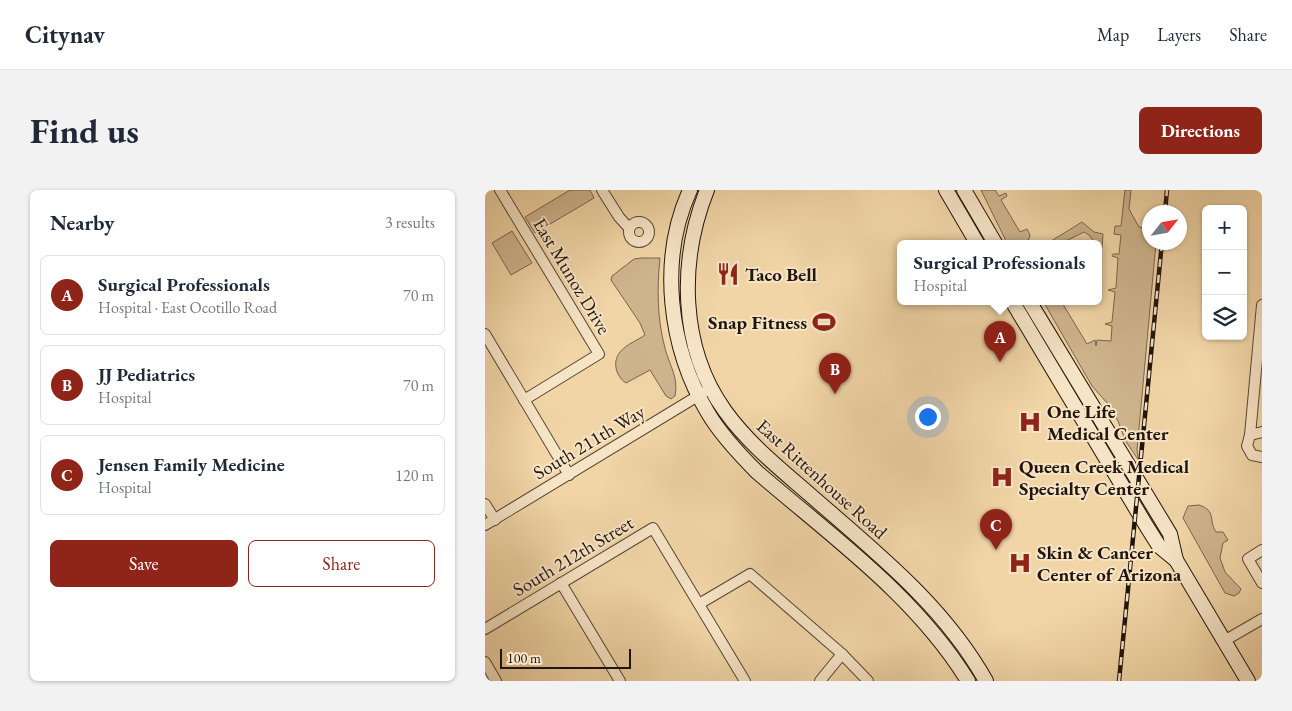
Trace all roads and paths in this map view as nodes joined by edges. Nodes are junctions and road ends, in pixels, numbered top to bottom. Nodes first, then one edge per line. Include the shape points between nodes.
1 (500, 190) edge
2 (602, 190) edge
3 (690, 190) edge
4 (707, 190) edge
5 (955, 191) edge
6 (629, 228) dead end
7 (976, 240) edge
8 (993, 240) edge
9 (1014, 305) edge
10 (1031, 305) edge
11 (1262, 305) edge
12 (485, 334) edge
13 (711, 388) junction
14 (699, 396) junction
15 (524, 400) junction
16 (1262, 432) edge
17 (1251, 435) junction
18 (1262, 457) edge
19 (569, 475) junction
20 (485, 504) edge
21 (495, 520) junction
22 (485, 525) edge
23 (1262, 550) edge
24 (1176, 560) junction
25 (561, 583) junction
26 (1262, 583) edge
27 (699, 604) junction
28 (1262, 619) edge
29 (485, 630) edge
30 (1225, 641) junction
31 (843, 654) junction
32 (485, 662) edge
33 (496, 681) edge
34 (620, 681) edge
35 (745, 681) edge
36 (820, 681) edge
37 (868, 681) edge
38 (968, 681) edge
39 (987, 681) edge
40 (1248, 681) edge

1 - 15 street, East Munoz Drive via 599,354
2 - 6 street
3 - 14 main road, East Rittenhouse Road via 679,225 671,286 676,330
4 - 13 main road, East Rittenhouse Road via 692,237 687,292 690,322
5 - 7 main road
5 - 8 main road
9 - 24 main road via 1155,540
10 - 24 main road via 1169,534
11 - 17 street
12 - 15 street
13 - 14 street, South 211th Way
13 - 39 main road, East Rittenhouse Road via 749,442 905,578 934,608 956,634
14 - 19 street, South 211th Way
14 - 38 main road, East Rittenhouse Road via 716,425 757,472 917,612
15 - 19 street
16 - 17 street
17 - 18 street via 1247,450
19 - 21 street, South 211th Way
20 - 21 street
21 - 22 street, South 211th Way
23 - 26 street via 1248,559
24 - 30 main road
25 - 27 street, South 212th Street via 653,528
25 - 29 street, South 212th Street
25 - 34 street
27 - 31 street via 750,574
27 - 35 street
28 - 30 street
30 - 40 main road
31 - 36 street
31 - 37 street
32 - 33 street

